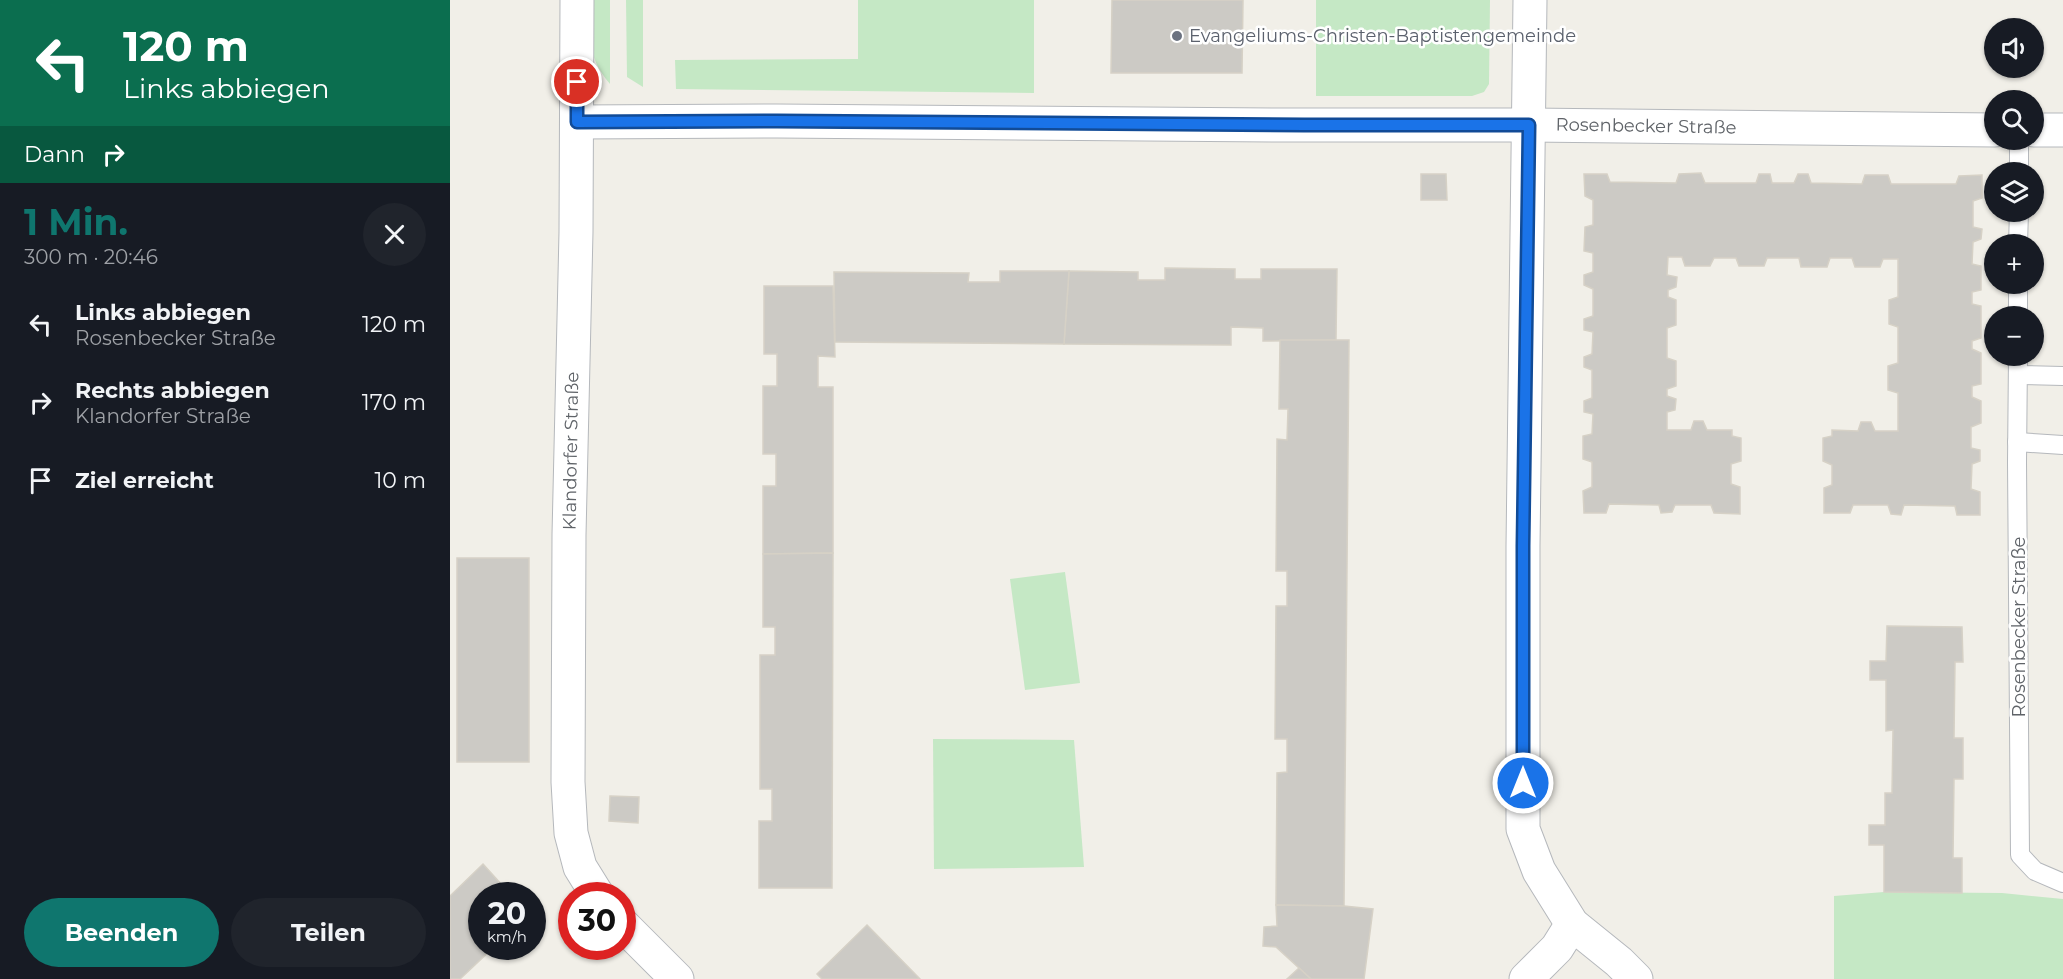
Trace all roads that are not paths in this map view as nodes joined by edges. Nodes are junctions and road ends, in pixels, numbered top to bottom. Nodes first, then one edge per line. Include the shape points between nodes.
1 (577, 0) edge
2 (1530, 0) edge
3 (577, 122) junction
4 (1529, 125) junction
5 (1984, 130) edge
6 (2044, 130) edge
7 (2063, 130) edge
8 (2018, 366) edge
9 (2018, 375) junction
10 (2063, 376) edge
11 (2018, 442) junction
12 (2063, 445) edge
13 (589, 882) edge
14 (2059, 882) edge
15 (1572, 924) junction
16 (636, 938) edge
17 (677, 979) edge
18 (1526, 979) edge
19 (1636, 979) edge

1 - 3 street, Klandorfer Straße
2 - 4 street
3 - 4 street, Rosenbecker Straße
3 - 13 street, Klandorfer Straße via 568,782 571,833 580,867
4 - 5 street, Rosenbecker Straße
4 - 15 street via 1523,829 1539,871
6 - 7 street
8 - 9 lane, Rosenbecker Straße
9 - 10 lane
9 - 11 lane, Rosenbecker Straße
11 - 12 lane
11 - 14 lane, Rosenbecker Straße via 2020,855 2035,871
15 - 18 street via 1557,948
15 - 19 street
16 - 17 street

